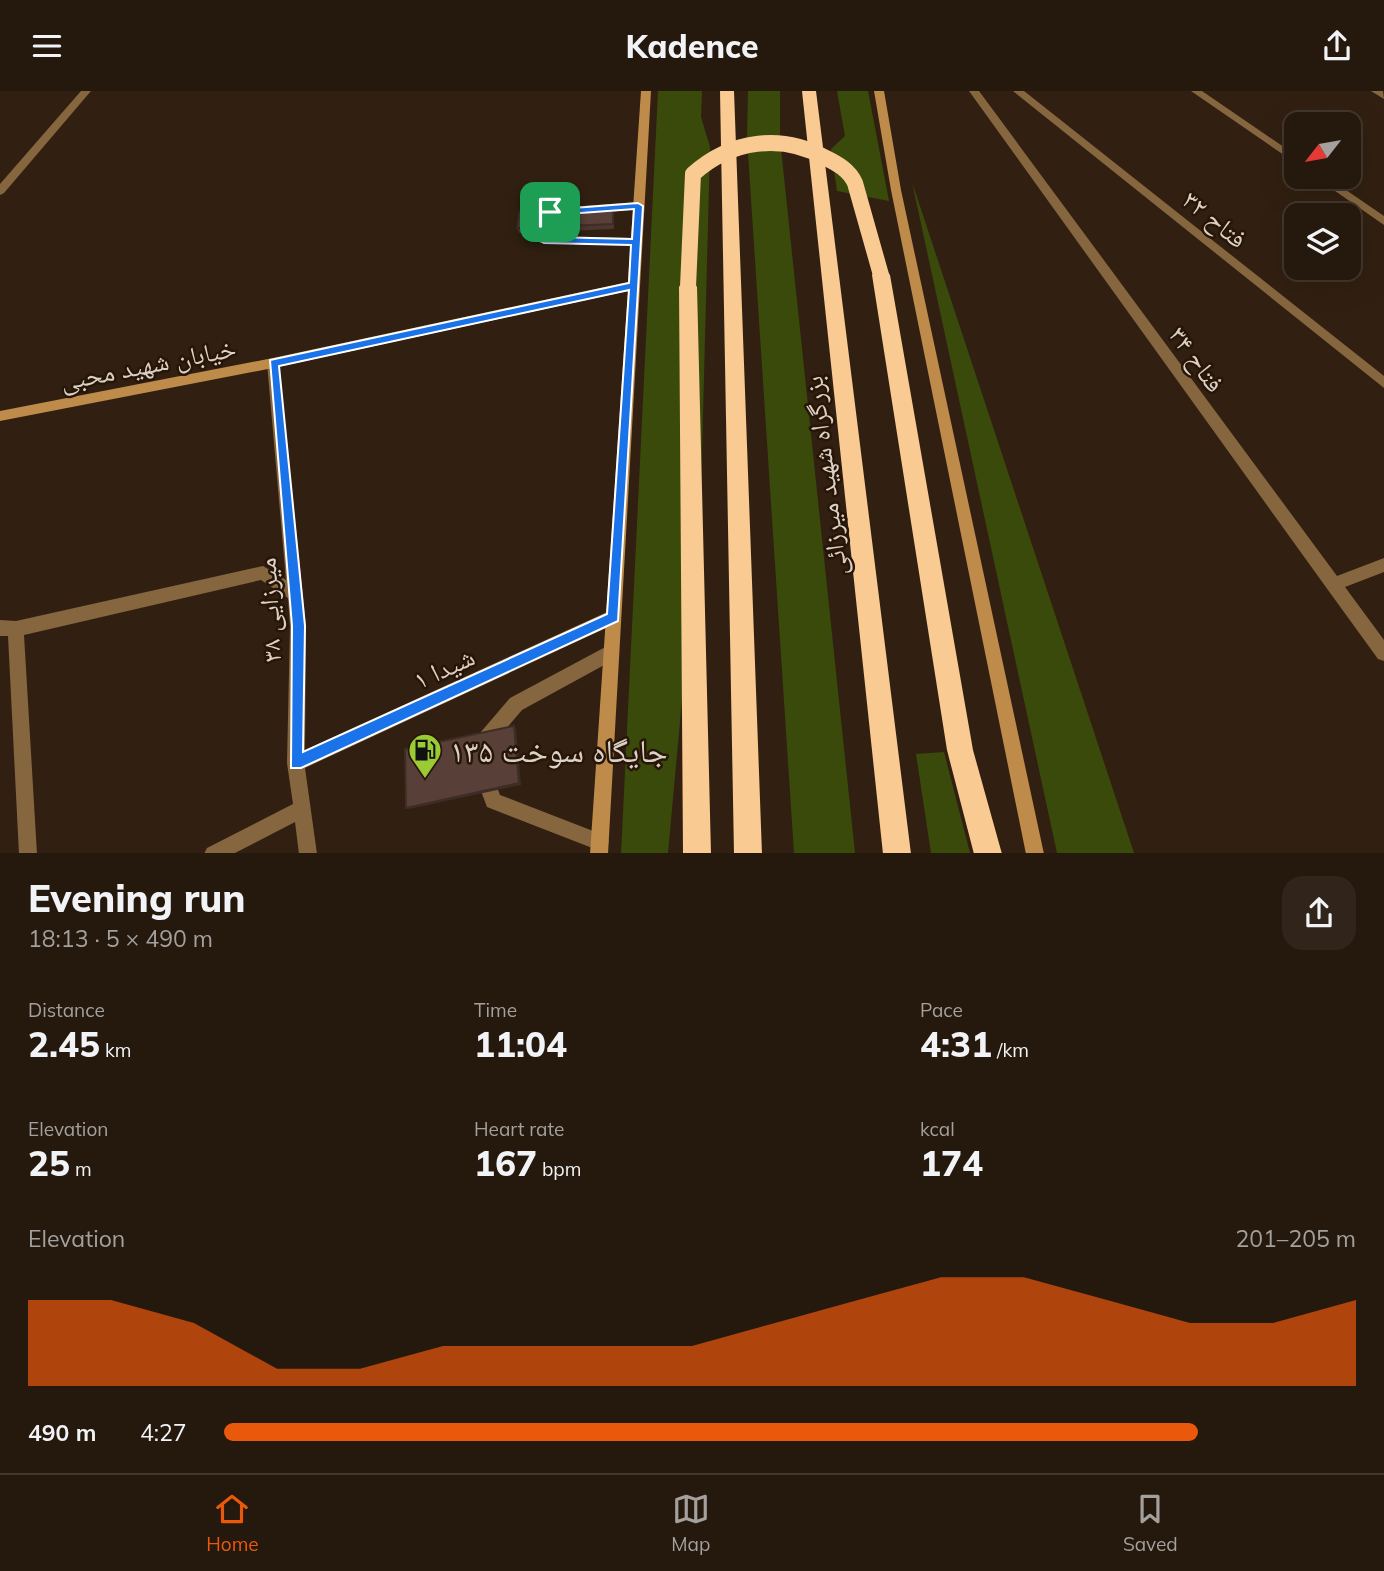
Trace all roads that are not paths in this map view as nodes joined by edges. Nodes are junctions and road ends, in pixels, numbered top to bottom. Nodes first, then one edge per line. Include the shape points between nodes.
1 (86, 91) edge
2 (646, 91) edge
3 (727, 91) edge
4 (809, 91) edge
5 (879, 91) edge
6 (974, 91) edge
7 (1018, 91) edge
8 (1196, 91) edge
9 (1376, 91) edge
10 (1384, 96) edge
11 (1284, 152) edge
12 (1337, 189) edge
13 (0, 191) edge
14 (638, 206) junction
15 (1384, 221) edge
16 (636, 242) junction
17 (634, 285) junction
18 (273, 363) junction
19 (1384, 383) edge
20 (0, 416) edge
21 (1384, 565) edge
22 (1333, 585) junction
23 (295, 594) junction
24 (613, 617) junction
25 (8, 628) edge
26 (611, 652) junction
27 (1384, 653) edge
28 (296, 763) junction
29 (302, 809) junction
30 (600, 848) edge
31 (696, 850) edge
32 (28, 853) edge
33 (213, 853) edge
34 (308, 853) edge
35 (748, 853) edge
36 (897, 853) edge
37 (988, 853) edge
38 (1035, 853) edge

1 - 13 street
2 - 14 street
3 - 35 highway
4 - 36 highway, بزرگراه شهید میرزائی
5 - 38 street
6 - 22 street, فتاح ۳۴
7 - 19 street, فتاح ۳۲
8 - 11 street
9 - 10 street
12 - 15 street
14 - 16 street
14 - 16 street via 550,212 544,240
16 - 17 street
17 - 18 street, خیابان شهید محبی
17 - 24 street
18 - 20 street, خیابان شهید محبی
18 - 23 street, میرزایی ۳۸
21 - 22 street
22 - 27 street, فتاح ۳۴
23 - 25 street via 263,573
23 - 28 street, میرزایی ۳۸
24 - 26 street
24 - 28 street, شیدا ۱
25 - 32 street
26 - 30 street
26 - 30 street via 516,704 486,739 484,777 493,801
28 - 29 street, میرزایی ۳۸
29 - 33 street
29 - 34 street, میرزایی ۳۸
31 - 37 highway, bridge via 688,287 692,174 721,152 761,143 814,151 852,176 881,275 960,750

